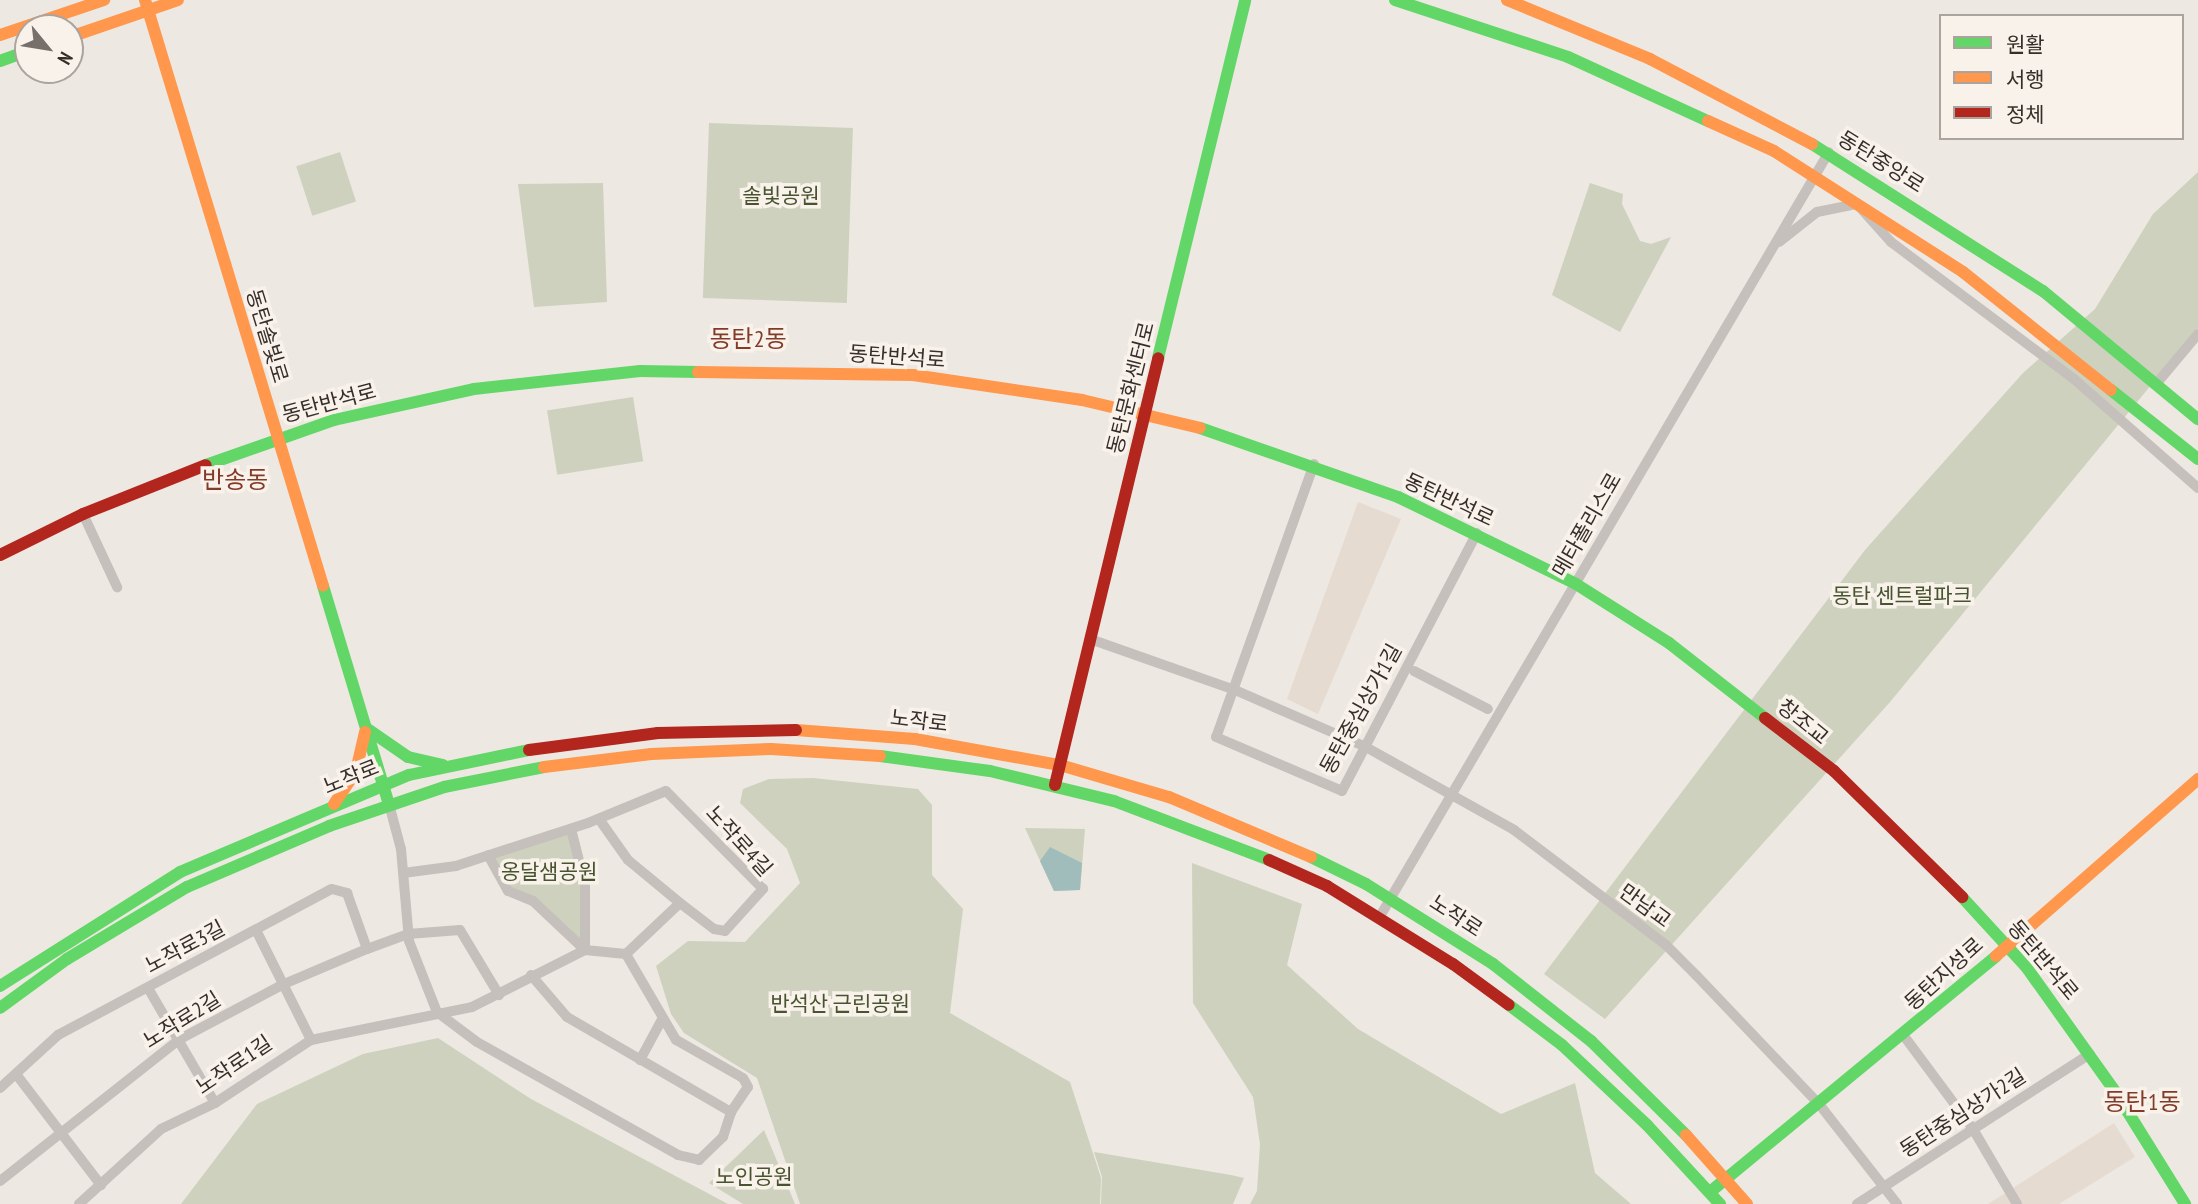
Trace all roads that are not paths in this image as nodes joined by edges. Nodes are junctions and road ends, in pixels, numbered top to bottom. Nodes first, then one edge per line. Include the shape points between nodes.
1 (104, 0) edge
2 (178, 0) edge
3 (1245, 0) edge
4 (1395, 0) edge
5 (1507, 0) edge
6 (147, 5) edge
7 (84, 31) edge
8 (0, 35) edge
9 (1829, 152) junction
10 (1814, 176) junction
11 (1857, 204) junction
12 (1773, 246) junction
13 (2198, 334) edge
14 (2157, 383) junction
15 (1145, 413) junction
16 (2198, 419) edge
17 (278, 437) junction
18 (2198, 459) edge
19 (1314, 464) junction
20 (2198, 488) edge
21 (83, 514) junction
22 (1477, 533) junction
23 (0, 555) edge
24 (1576, 583) junction
25 (117, 587) dead end
26 (1090, 639) junction
27 (1414, 671) dead end
28 (1235, 691) junction
29 (1749, 703) joint
30 (1488, 709) dead end
31 (366, 728) junction
32 (1364, 746) junction
33 (994, 752) junction
34 (1060, 765) junction
35 (447, 766) junction
36 (990, 771) junction
37 (1834, 771) joint
38 (2198, 779) edge
39 (1125, 784) junction
40 (383, 785) junction
41 (1055, 785) junction
42 (448, 786) junction
43 (1452, 794) junction
44 (1119, 803) junction
45 (389, 804) junction
46 (333, 805) junction
47 (599, 819) junction
48 (338, 822) junction
49 (571, 829) junction
50 (488, 855) junction
51 (1337, 869) junction
52 (403, 873) junction
53 (1327, 886) junction
54 (1391, 898) junction
55 (680, 903) junction
56 (1379, 918) junction
57 (257, 930) junction
58 (408, 934) junction
59 (2007, 945) junction
60 (367, 949) junction
61 (585, 950) junction
62 (625, 954) junction
63 (531, 975) junction
64 (284, 984) junction
65 (0, 986) edge
66 (148, 988) junction
67 (499, 995) junction
68 (0, 1007) edge
69 (438, 1012) junction
70 (661, 1021) junction
71 (1904, 1036) junction
72 (180, 1039) junction
73 (311, 1040) junction
74 (2090, 1054) junction
75 (640, 1060) junction
76 (16, 1074) junction
77 (0, 1087) edge
78 (215, 1103) junction
79 (1819, 1104) junction
80 (731, 1112) junction
81 (1669, 1117) junction
82 (1973, 1129) junction
83 (59, 1130) junction
84 (1654, 1132) junction
85 (1725, 1179) junction
86 (0, 1181) edge
87 (101, 1185) junction
88 (1885, 1186) junction
89 (1710, 1192) junction
90 (79, 1204) edge
91 (1720, 1204) edge
92 (1746, 1204) edge
93 (1857, 1204) edge
94 (1897, 1204) edge
95 (2017, 1204) edge
96 (2185, 1204) edge

1 - 8 street
2 - 6 street
3 - 15 street, 동탄문화센터로
4 - 10 street via 1568,57 1711,120
5 - 9 street, 동탄중앙로 via 1650,59
6 - 7 street
6 - 17 street, 동탄솔빛로
9 - 10 street, 메타폴리스로
9 - 14 street, 동탄중앙로 via 2022,276
10 - 11 street
10 - 12 street, 메타폴리스로
11 - 12 street via 1817,212
11 - 18 street via 1963,272
11 - 20 street via 1891,242 2074,379
12 - 24 street, 메타폴리스로
13 - 14 street
14 - 16 street, 동탄중앙로
15 - 17 street, 동탄반석로 via 912,374 661,369 474,389
15 - 19 street, 동탄반석로
15 - 26 street, 동탄문화센터로
17 - 21 street, 동탄반석로
17 - 31 street, 동탄솔빛로
19 - 22 street, 동탄반석로
19 - 28 street, 동탄중심상가1길
21 - 23 street, 동탄반석로
21 - 25 street
22 - 24 street, 동탄반석로
22 - 32 street, 동탄중심상가1길
24 - 29 street, 동탄반석로 via 1669,643
24 - 43 street, 메타폴리스로
26 - 28 street, 만남교
26 - 34 street, 동탄문화센터로
27 - 30 street
28 - 32 street, 만남교
28 - 32 street, 동탄중심상가1길 via 1216,737 1342,791
29 - 37 street, 창조교
31 - 35 street via 408,757
31 - 40 street, 동탄솔빛로
31 - 46 street via 356,771
32 - 43 street, 만남교
33 - 34 street, 노작로
33 - 35 street, 노작로 via 869,734 717,730 601,738
33 - 36 street via 999,762
34 - 39 street, 노작로
34 - 41 street, 동탄문화센터로
35 - 40 street, 노작로
35 - 42 street via 439,778
36 - 41 street, 노작로
36 - 42 street, 노작로 via 848,752 727,750 595,760
37 - 59 street, 동탄반석로 via 1932,864
38 - 59 street, 동탄지성로
39 - 44 street via 1117,793
39 - 51 street, 노작로 via 1221,816
40 - 45 street, 동탄솔빛로
40 - 46 street, 노작로
41 - 44 street, 노작로
42 - 45 street, 노작로
43 - 54 street, 메타폴리스로
43 - 79 street, 만남교 via 1514,830 1665,945 1757,1034
44 - 53 street, 노작로 via 1223,839
45 - 48 street, 노작로
45 - 52 street
46 - 48 street via 345,810
46 - 65 street, 노작로 via 180,872
47 - 49 street, 노작로4길
47 - 55 street, 노작로4길 via 628,860
47 - 55 street, 노작로4길 via 666,791 763,889 725,931 714,929
48 - 68 street, 노작로 via 250,858 146,909
49 - 50 street, 노작로4길
49 - 61 street via 585,884
50 - 52 street, 노작로4길 via 456,866
50 - 61 street via 508,891 533,901
51 - 53 street via 1337,881
51 - 54 street, 노작로
52 - 58 street
53 - 56 street, 노작로
54 - 56 street, 메타폴리스로
54 - 81 street, 노작로 via 1532,993 1591,1041
55 - 62 street
56 - 84 street, 노작로 via 1518,1010 1576,1057
57 - 60 street, 노작로3길 via 332,889 347,892
57 - 64 street
57 - 66 street, 노작로3길
58 - 60 street, 노작로2길
58 - 67 street via 460,930
58 - 69 street
59 - 71 street, 동탄지성로
59 - 74 street, 동탄반석로
60 - 64 street, 노작로2길
61 - 62 street
61 - 63 street
62 - 70 street
63 - 67 street
63 - 75 street via 567,1017
64 - 72 street, 노작로2길
64 - 73 street
66 - 72 street
66 - 76 street, 노작로3길 via 58,1035
67 - 69 street via 471,1007
69 - 73 street, 노작로1길
69 - 80 street via 477,1042 678,1155 699,1160 723,1138
70 - 75 street
70 - 80 street via 676,1040 743,1078 748,1087
71 - 79 street, 동탄지성로
71 - 82 street
72 - 78 street
72 - 83 street, 노작로2길
73 - 78 street, 노작로1길
74 - 82 street, 동탄중심상가2길
74 - 96 street, 동탄반석로
75 - 80 street
76 - 77 street, 노작로3길
76 - 83 street
78 - 87 street, 노작로1길 via 161,1129
79 - 85 street, 동탄지성로
79 - 88 street, 만남교
81 - 84 street via 1666,1128
81 - 85 street, 노작로
82 - 88 street, 동탄중심상가2길
82 - 95 street
83 - 86 street, 노작로2길
83 - 87 street
84 - 89 street, 노작로
85 - 89 street, 동탄지성로
85 - 92 street, 노작로
87 - 90 street, 노작로1길
88 - 93 street, 동탄중심상가2길
88 - 94 street, 만남교
89 - 91 street, 노작로

